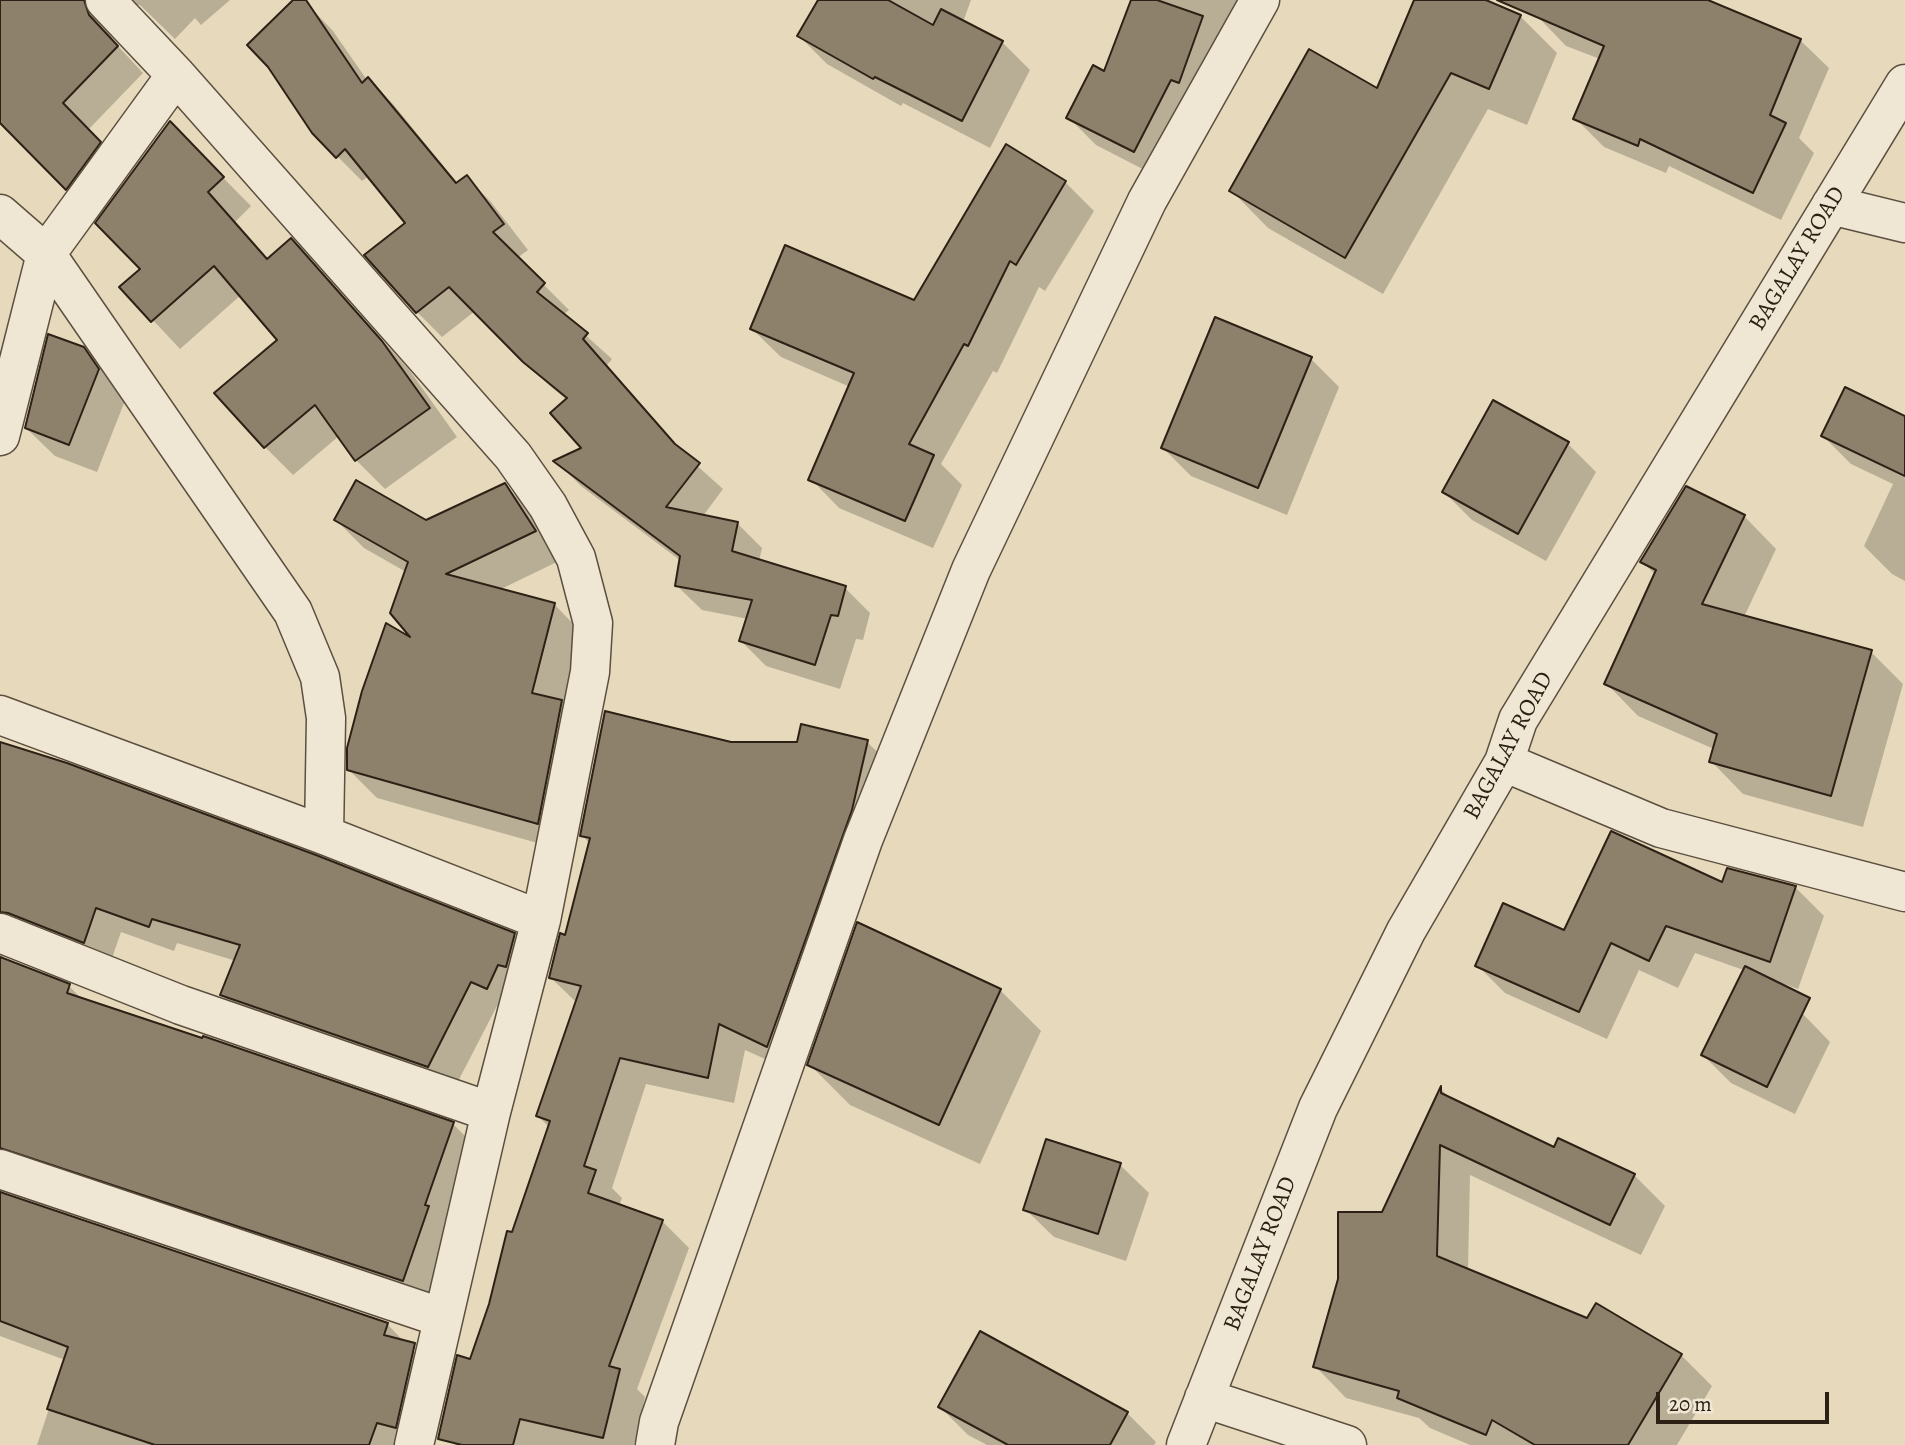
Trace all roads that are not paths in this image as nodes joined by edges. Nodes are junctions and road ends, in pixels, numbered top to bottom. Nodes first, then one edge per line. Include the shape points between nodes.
1 (105, 0) edge
2 (1260, 0) edge
3 (176, 75) junction
4 (1905, 84) edge
5 (1830, 205) junction
6 (0, 214) edge
7 (1905, 223) edge
8 (47, 254) junction
9 (0, 436) edge
10 (0, 715) edge
11 (1504, 762) junction
12 (324, 835) junction
13 (1905, 892) edge
14 (541, 920) junction
15 (0, 933) edge
16 (491, 1112) junction
17 (0, 1169) edge
18 (443, 1318) junction
19 (1204, 1398) junction
20 (414, 1445) edge
21 (655, 1445) edge
22 (1186, 1445) edge
23 (1347, 1445) edge

1 - 3 street
2 - 21 street via 1147,201 971,570 863,840 659,1422
3 - 8 street
3 - 14 street via 513,456 548,506 576,558 593,622 590,672
4 - 5 street, BAGALAY ROAD
5 - 7 street
5 - 11 street, BAGALAY ROAD via 1518,720
6 - 8 street
8 - 9 street
8 - 12 street via 293,612 320,677 326,718
10 - 12 street
11 - 13 street via 1661,828
11 - 19 street, BAGALAY ROAD via 1406,931 1318,1108
12 - 14 street
14 - 16 street
15 - 16 street via 181,1005
16 - 18 street
17 - 18 street
18 - 20 street
19 - 22 street, BAGALAY ROAD
19 - 23 street

